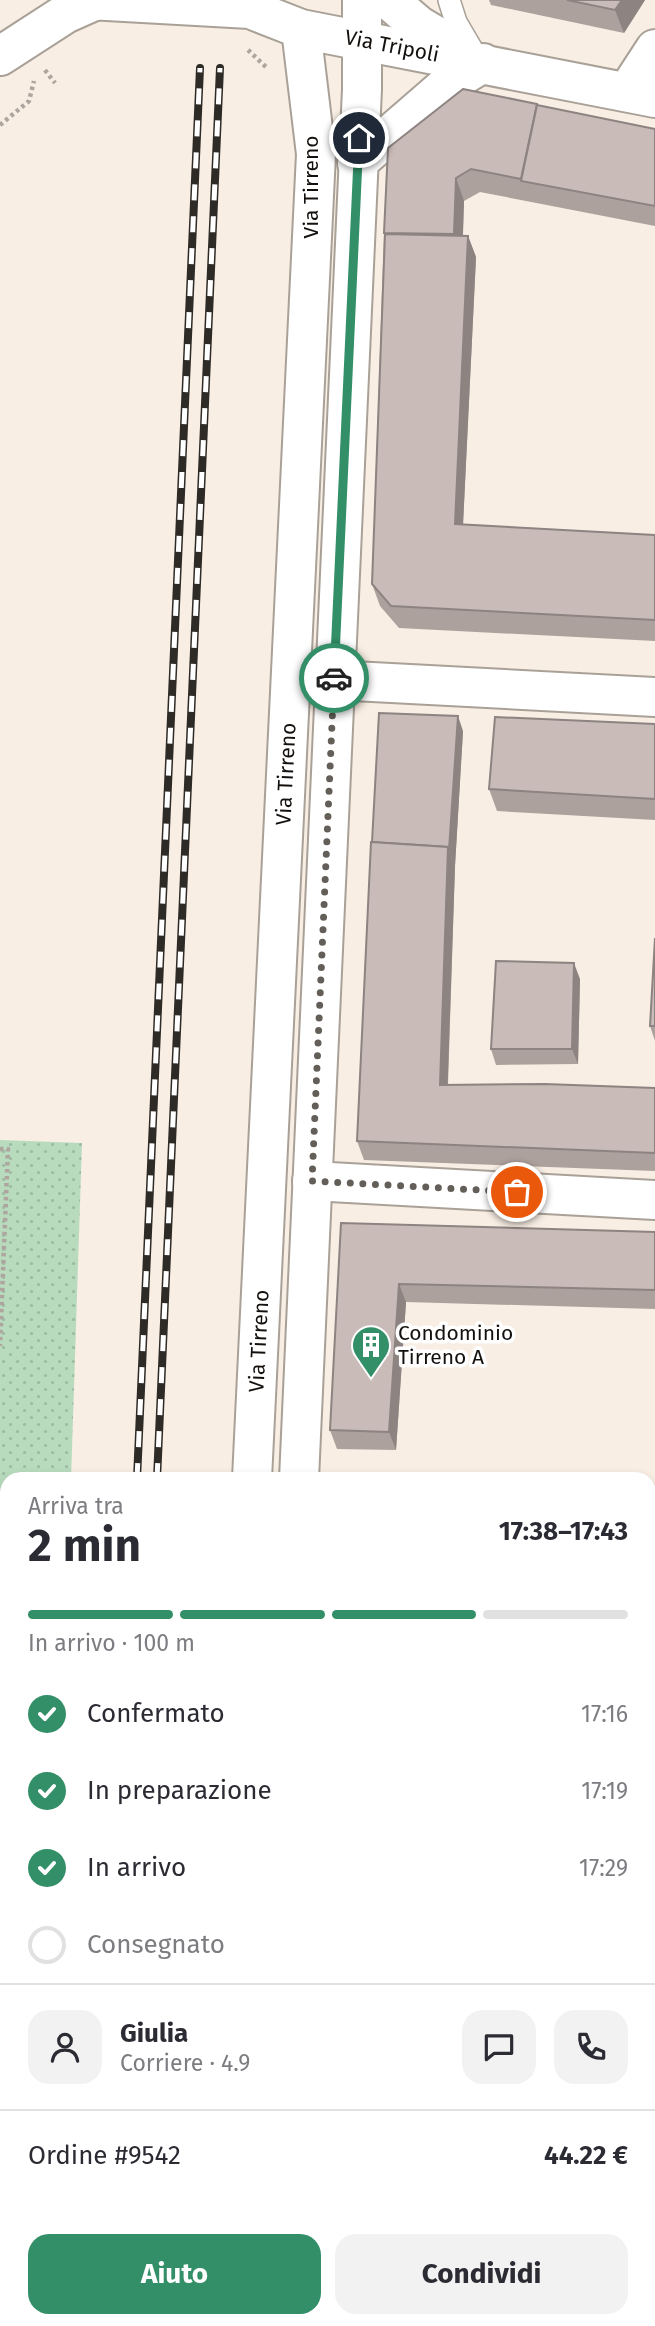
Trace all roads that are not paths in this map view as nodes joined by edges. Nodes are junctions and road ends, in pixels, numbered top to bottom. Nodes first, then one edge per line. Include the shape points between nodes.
1 (362, 0) edge
2 (389, 0) edge
3 (449, 0) edge
4 (90, 1) edge
5 (263, 4) edge
6 (301, 29) junction
7 (363, 40) junction
8 (655, 49) edge
9 (0, 56) edge
10 (483, 63) junction
11 (641, 95) edge
12 (357, 163) junction
13 (334, 680) junction
14 (655, 697) edge
15 (312, 1181) junction
16 (655, 1199) edge
17 (252, 1472) edge
18 (299, 1472) edge

1 - 7 street, Via Tirreno
2 - 10 street, Via Tripoli via 418,25
3 - 10 lane via 464,40
4 - 5 street, Via Tripoli
4 - 9 street
5 - 6 street, Via Tripoli
6 - 7 street, Via Tripoli
6 - 17 street, Via Tirreno via 316,154
7 - 10 street, Via Tripoli
7 - 12 street, Via Tirreno
8 - 11 street
10 - 11 street, Via Tripoli
10 - 12 street via 447,85
12 - 13 street, Via Tirreno
13 - 14 street
13 - 15 street, Via Tirreno
15 - 16 street
15 - 18 street, Via Tirreno

